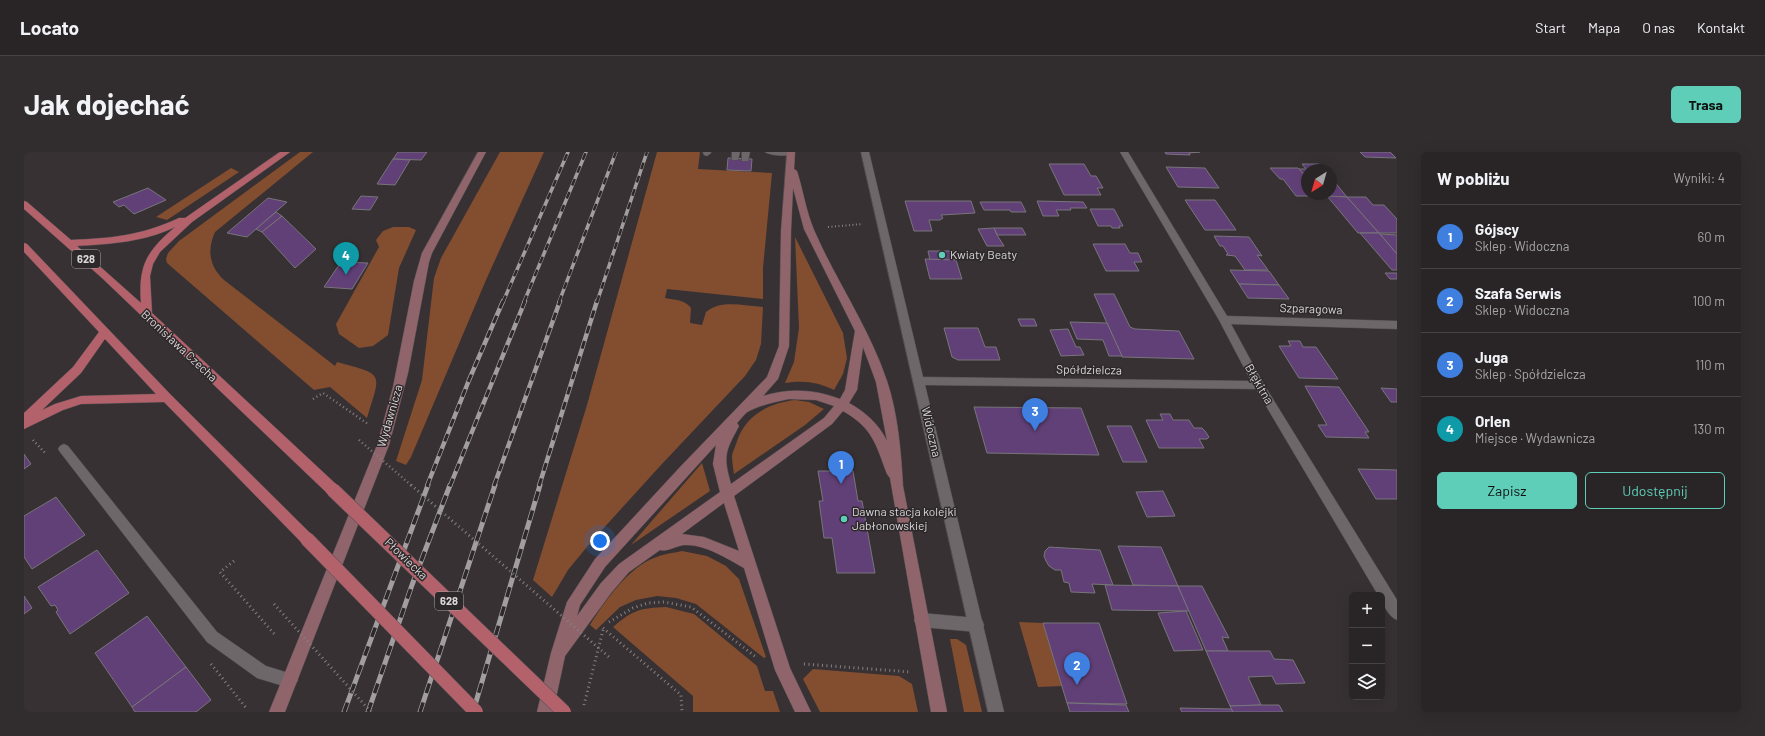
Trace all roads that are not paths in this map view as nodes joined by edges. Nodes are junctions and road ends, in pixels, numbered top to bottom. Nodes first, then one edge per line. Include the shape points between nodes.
1 (286, 152) edge
2 (482, 152) edge
3 (769, 152) edge
4 (865, 152) edge
5 (1124, 152) edge
6 (791, 155) edge
7 (24, 204) edge
8 (206, 208) junction
9 (68, 243) junction
10 (24, 246) edge
11 (147, 316) junction
12 (1224, 320) junction
13 (1397, 325) edge
14 (860, 330) junction
15 (105, 331) junction
16 (919, 381) junction
17 (1259, 385) junction
18 (167, 398) junction
19 (842, 405) junction
20 (738, 416) junction
21 (24, 420) edge
22 (24, 424) edge
23 (64, 449) dead end
24 (898, 486) junction
25 (333, 490) joint
26 (726, 494) junction
27 (646, 551) junction
28 (750, 564) junction
29 (1397, 613) edge
30 (921, 620) junction
31 (977, 625) junction
32 (558, 653) junction
33 (290, 680) junction
34 (277, 712) edge
35 (476, 712) edge
36 (545, 712) edge
37 (564, 712) edge
38 (803, 712) edge
39 (940, 712) edge
40 (996, 712) edge

1 - 8 main road
2 - 33 main road, Wydawnicza via 421,268 393,414
3 - 6 street
4 - 16 street, Widoczna
5 - 12 street, Błękitna
6 - 14 main road via 809,229
6 - 20 main road via 786,232 784,346 772,379
7 - 9 main road, Bronisława Czecha / 628
8 - 9 main road via 149,235 116,241
8 - 11 main road via 167,238 152,255 146,274
9 - 11 main road, Bronisława Czecha / 628
10 - 15 main road
11 - 25 main road, Bronisława Czecha / 628
12 - 13 street, Szparagowa
12 - 17 street, Błękitna
14 - 19 main road via 851,390
14 - 24 main road via 872,354 887,402
15 - 18 main road
15 - 21 main road via 77,370
16 - 17 street, Spółdzielcza
16 - 31 street, Widoczna
17 - 29 street, Błękitna
18 - 22 main road via 81,400 59,407
18 - 35 main road, bridge
19 - 20 main road via 811,394 795,393 764,400
19 - 24 main road via 859,415 874,430
19 - 26 main road via 828,421
20 - 26 main road via 722,446 719,464
20 - 32 main road via 600,563 574,602
23 - 33 street via 212,637 262,673
24 - 30 main road
25 - 37 main road, Płowiecka / 628, bridge
26 - 27 main road
26 - 28 main road
27 - 28 main road via 678,540 698,541 724,550
27 - 32 main road via 624,568 606,588
28 - 38 main road via 784,670
30 - 31 street
30 - 39 main road
31 - 40 street, Widoczna
32 - 36 main road
33 - 34 main road, Wydawnicza

